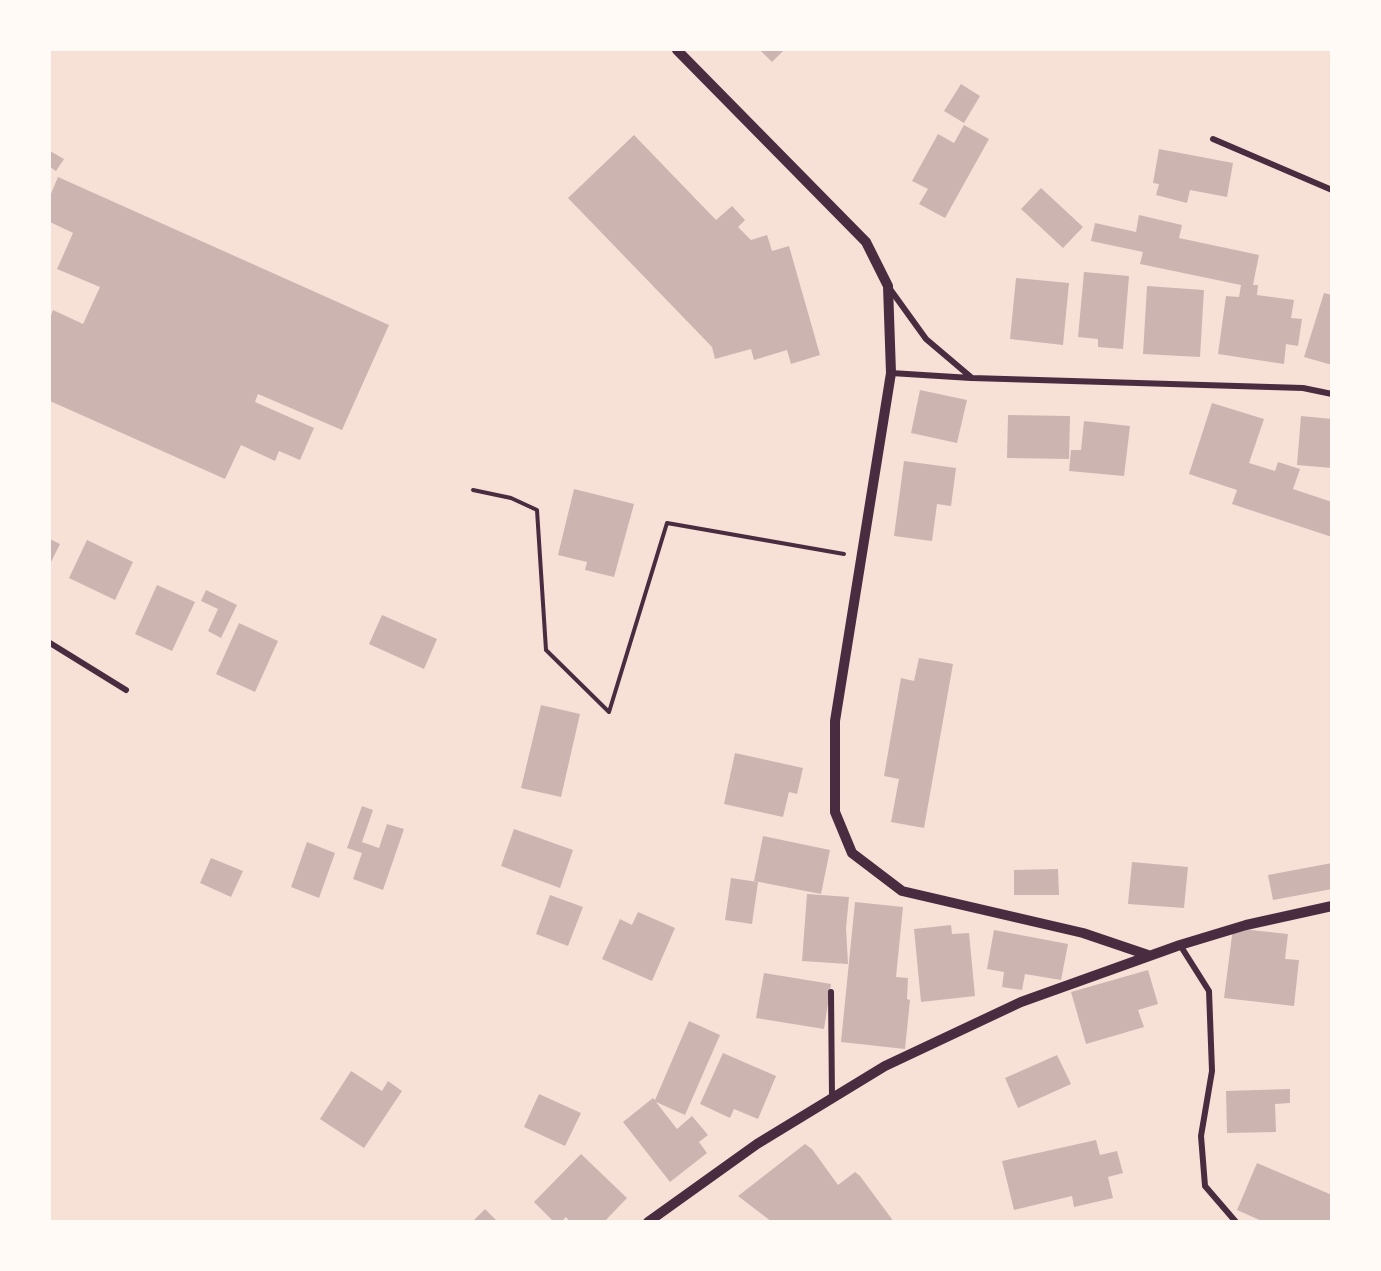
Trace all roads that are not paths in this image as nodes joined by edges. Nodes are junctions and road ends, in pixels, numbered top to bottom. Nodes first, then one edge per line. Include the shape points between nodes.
1 (677, 50) edge
2 (1213, 139) dead end
3 (1332, 190) edge
4 (888, 286) junction
5 (891, 373) junction
6 (972, 378) junction
7 (1332, 394) edge
8 (50, 643) edge
9 (126, 690) dead end
10 (1332, 906) edge
11 (1180, 945) junction
12 (1148, 955) junction
13 (831, 992) dead end
14 (832, 1098) junction
15 (648, 1221) edge
16 (1236, 1221) edge

1 - 4 street via 866,242
2 - 3 street
4 - 5 street
4 - 6 street via 926,339
5 - 6 street
5 - 12 street via 835,721 835,812 852,852 902,891 1083,933
6 - 7 street via 1303,388
8 - 9 street
10 - 11 street
11 - 12 street
11 - 16 street via 1209,991 1212,1071 1201,1136 1205,1186
12 - 14 street via 1021,1002 885,1066
13 - 14 street
14 - 15 street via 757,1144

